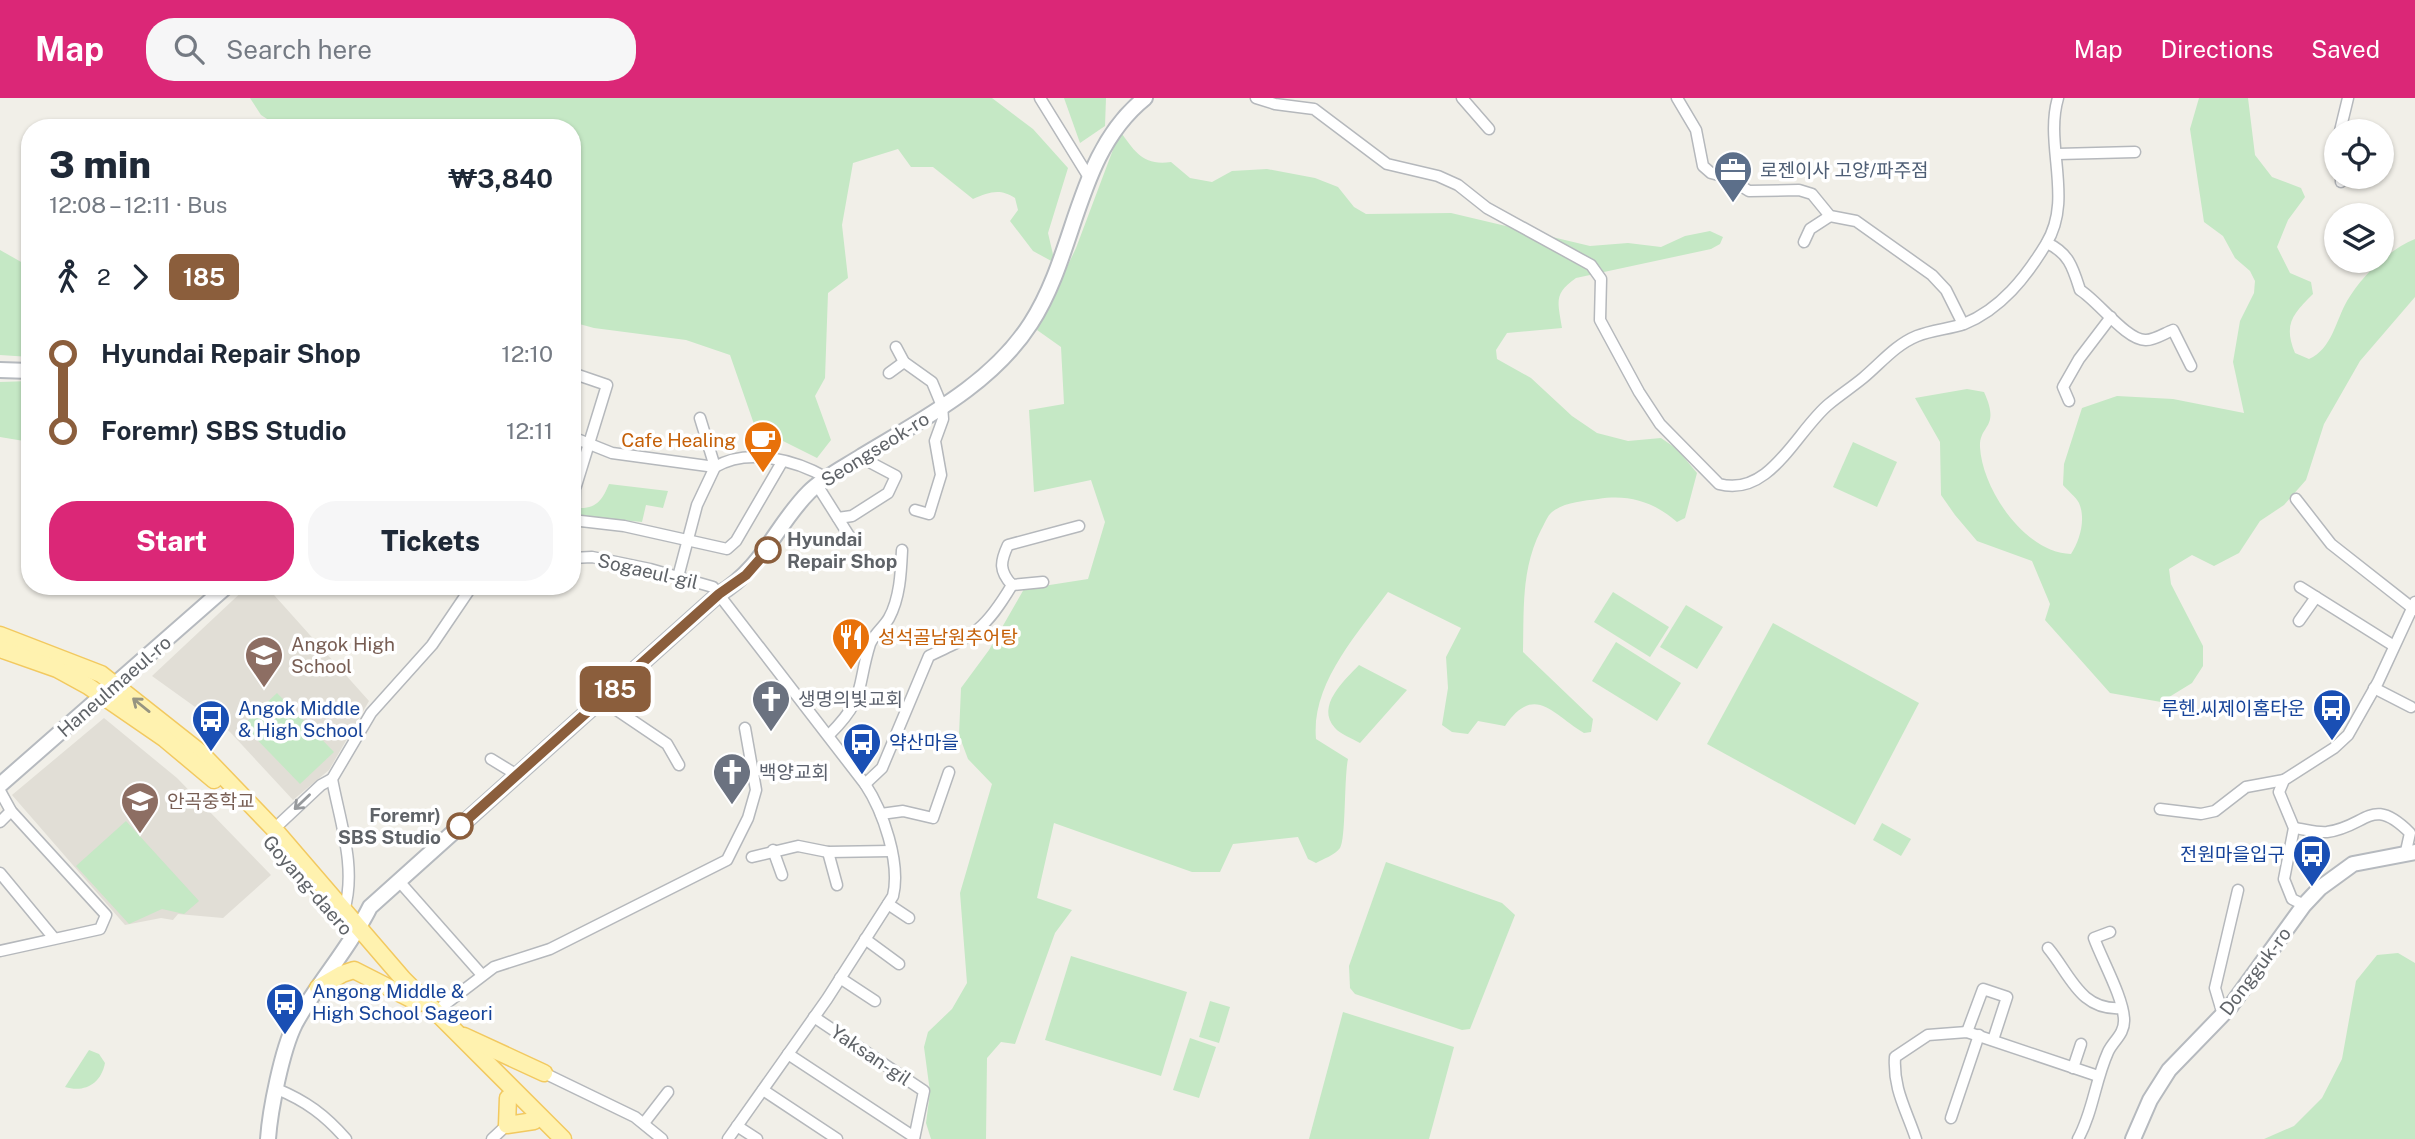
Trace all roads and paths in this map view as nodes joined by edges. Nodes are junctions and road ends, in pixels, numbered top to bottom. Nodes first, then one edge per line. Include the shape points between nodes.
1 (1040, 98) edge
2 (1145, 98) edge
3 (1256, 98) edge
4 (1462, 98) edge
5 (1677, 98) edge
6 (2059, 98) edge
7 (2348, 98) edge
8 (2343, 119) edge
9 (1489, 129) dead end
10 (2135, 152) dead end
11 (2058, 155) junction
12 (1090, 179) junction
13 (1830, 216) junction
14 (1804, 242) dead end
15 (2048, 243) junction
16 (2111, 317) junction
17 (1963, 324) junction
18 (896, 347) dead end
19 (904, 362) junction
20 (2191, 366) dead end
21 (0, 370) edge
22 (21, 371) edge
23 (889, 373) dead end
24 (581, 376) edge
25 (2069, 401) dead end
26 (942, 407) junction
27 (700, 418) dead end
28 (581, 442) edge
29 (587, 445) junction
30 (860, 457) junction
31 (782, 462) junction
32 (581, 467) edge
33 (715, 467) junction
34 (822, 482) junction
35 (2296, 499) dead end
36 (915, 510) dead end
37 (838, 518) junction
38 (581, 521) edge
39 (1079, 526) dead end
40 (687, 538) junction
41 (853, 542) dead end
42 (902, 550) dead end
43 (581, 558) edge
44 (678, 577) junction
45 (1043, 583) dead end
46 (1012, 585) junction
47 (2300, 587) dead end
48 (719, 594) junction
49 (217, 595) edge
50 (466, 595) edge
51 (2316, 597) junction
52 (2415, 607) edge
53 (2299, 621) dead end
54 (0, 635) edge
55 (2395, 646) junction
56 (0, 649) edge
57 (116, 685) junction
58 (2374, 688) junction
59 (103, 696) junction
60 (603, 700) junction
61 (2411, 707) dead end
62 (745, 728) dead end
63 (829, 735) junction
64 (491, 759) dead end
65 (679, 765) dead end
66 (949, 772) dead end
67 (517, 775) junction
68 (332, 779) junction
69 (2284, 780) junction
70 (864, 784) junction
71 (0, 785) edge
72 (0, 791) edge
73 (2160, 809) dead end
74 (11, 811) junction
75 (881, 814) junction
76 (0, 822) edge
77 (2294, 828) junction
78 (275, 829) junction
79 (773, 850) junction
80 (891, 851) junction
81 (828, 852) junction
82 (2410, 852) edge
83 (752, 857) dead end
84 (0, 873) edge
85 (782, 875) dead end
86 (398, 880) junction
87 (838, 885) dead end
88 (2238, 890) dead end
89 (888, 904) junction
90 (2304, 905) junction
91 (344, 911) junction
92 (909, 918) dead end
93 (356, 932) junction
94 (2110, 932) dead end
95 (53, 937) junction
96 (865, 939) junction
97 (2048, 948) dead end
98 (0, 951) edge
99 (899, 964) dead end
100 (482, 975) junction
101 (840, 978) junction
102 (318, 988) junction
103 (875, 1001) dead end
104 (420, 1004) junction
105 (2121, 1008) junction
106 (435, 1012) junction
107 (2223, 1014) junction
108 (814, 1017) junction
109 (455, 1032) junction
110 (1968, 1032) junction
111 (1979, 1035) junction
112 (1993, 1040) junction
113 (2081, 1044) dead end
114 (788, 1054) junction
115 (2073, 1068) junction
116 (544, 1073) junction
117 (2098, 1076) junction
118 (277, 1089) junction
119 (763, 1090) junction
120 (668, 1092) dead end
121 (508, 1098) junction
122 (528, 1105) junction
123 (1951, 1118) dead end
124 (534, 1121) junction
125 (645, 1123) junction
126 (507, 1125) junction
127 (737, 1126) junction
128 (914, 1138) edge
129 (268, 1139) edge
130 (346, 1139) edge
131 (492, 1139) edge
132 (552, 1139) edge
133 (563, 1139) edge
134 (662, 1139) edge
135 (728, 1139) edge
136 (757, 1139) edge
137 (837, 1139) edge
138 (1916, 1139) edge
139 (2078, 1139) edge
140 (2133, 1139) edge

1 - 12 street
2 - 12 street, Seongseok-ro via 1120,121
3 - 17 street via 1314,109 1387,164 1458,185 1487,208 1591,265 1601,279 1600,320 1639,392 1660,424 1719,484 1746,483 1777,465 1826,406 1895,349 1917,336
4 - 9 street
5 - 13 street via 1696,130 1703,166 1711,173 1749,191 1812,194
6 - 11 street via 2054,125
7 - 8 street
10 - 11 street
11 - 15 street via 2057,220
12 - 26 street, Seongseok-ro via 1033,320 1015,347
13 - 14 street via 1810,229
13 - 17 street via 1856,221 1932,275 1946,290
15 - 16 street via 2071,261 2080,290
15 - 17 street via 1997,307
16 - 20 street via 2135,339 2148,341 2173,330
16 - 25 street via 2063,387
18 - 19 street
19 - 23 street
19 - 26 street via 932,382
21 - 22 street
24 - 29 street via 607,385
26 - 30 street, Seongseok-ro
26 - 36 street via 935,442 941,475 929,514
27 - 33 street
28 - 29 street
29 - 32 street
29 - 33 street via 640,459
30 - 34 street, Seongseok-ro
30 - 37 street via 895,476 888,493 852,516
31 - 33 street via 740,456
31 - 34 street
31 - 40 street via 727,549
33 - 40 street
34 - 37 street
34 - 48 street, Seongseok-ro via 801,502 754,567
35 - 52 street via 2331,544
37 - 41 street
38 - 40 street
39 - 46 street via 1008,545 1001,560 1002,575
40 - 44 street
42 - 63 street via 900,584 890,618 871,642 860,693 849,715
43 - 44 street, Sogaeul-gil
44 - 48 street, Sogaeul-gil via 710,585
45 - 46 street
46 - 70 street via 990,621 968,638 929,656 882,768
47 - 51 street
48 - 60 street, Seongseok-ro
48 - 63 street, Yaksan-gil
49 - 57 street, Haneulmaeul-ro
50 - 68 street via 432,645 371,713
51 - 53 street
51 - 55 street
52 - 55 street
54 - 57 main road, Goyang-daero via 89,668
55 - 58 street
56 - 59 main road, Goyang-daero via 57,669
57 - 59 street, Haneulmaeul-ro
78 -> 57 main road, Goyang-daero via 201,753
58 - 61 street
58 - 69 street via 2348,735
59 - 71 street, Haneulmaeul-ro
59 - 93 main road, Goyang-daero via 207,773
60 - 65 street via 667,744
60 - 67 street, Seongseok-ro
62 - 100 street via 756,790 744,829 727,860 550,949
63 - 70 street, Yaksan-gil
64 - 67 street
66 - 75 street via 933,818 902,811
67 - 86 street, Seongseok-ro
68 -> 78 street
68 - 91 street via 350,875
69 - 73 street via 2246,787 2215,811 2201,814
69 - 77 street via 2278,792
70 - 75 street, Yaksan-gil
72 - 74 street
74 - 76 street
74 - 95 street via 106,915 100,929
75 - 80 street, Yaksan-gil
77 - 82 street via 2327,832 2371,813 2394,817 2410,833
77 - 90 street via 2284,879 2292,899
78 - 91 main road, Goyang-daero
79 - 81 street via 798,846
79 - 83 street
79 - 85 street
80 - 81 street
80 - 89 street, Yaksan-gil via 895,883
81 - 87 street
82 - 90 street, Dongguk-ro via 2353,864
84 - 95 street
86 - 93 street, Seongseok-ro via 370,906
86 - 100 street
88 - 107 street via 2215,988
89 - 92 street
89 - 96 street, Yaksan-gil
90 - 107 street, Dongguk-ro
91 - 93 main road, Goyang-daero
93 - 102 street, Seongseok-ro
93 - 104 main road, Goyang-daero
93 - 106 main road, Goyang-daero
94 - 105 street via 2094,939
95 - 98 street
96 - 99 street
96 - 101 street, Yaksan-gil
97 - 105 street via 2087,1000
100 - 106 street
101 - 103 street
101 - 108 street, Yaksan-gil
102 - 104 main road via 354,970
102 - 118 street, Seongseok-ro via 294,1027
104 - 121 main road, Goyang-daero
105 - 117 street via 2125,1021 2120,1037
106 - 109 main road, Goyang-daero
107 - 140 street, Dongguk-ro via 2169,1070
108 - 114 street, Yaksan-gil
108 - 128 street, Yaksan-gil via 924,1091
109 - 116 main road
109 - 122 main road, Goyang-daero
110 - 111 street
110 - 112 street via 1983,989 2007,997
110 - 138 street via 1928,1035 1895,1056 1900,1103
111 - 112 street
111 - 123 street
112 - 115 street
113 - 115 street
114 - 119 street, Yaksan-gil
114 - 128 street, Yaksan-gil
115 - 117 street
116 - 122 main road via 530,1074 522,1083
116 - 125 street
117 - 139 street
118 - 129 street, Seongseok-ro
118 - 130 street via 324,1114
119 - 127 street, Yaksan-gil
119 - 137 street
120 - 125 street
121 - 124 main road, Goyang-daero
121 - 126 main road
122 - 133 main road, Goyang-daero
124 - 126 main road
124 - 132 main road, Goyang-daero
125 - 134 street
126 - 131 street
127 - 135 street, Yaksan-gil
127 - 136 street

